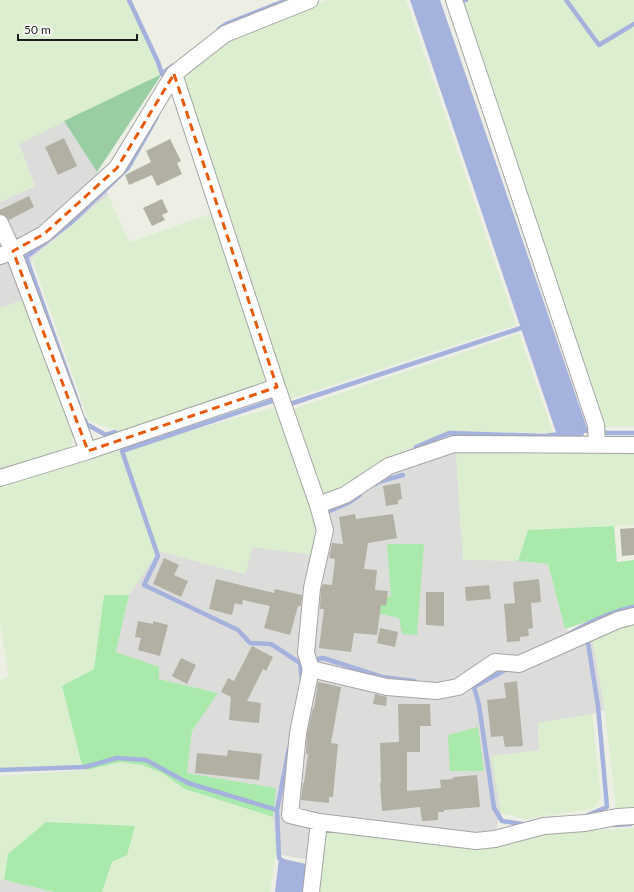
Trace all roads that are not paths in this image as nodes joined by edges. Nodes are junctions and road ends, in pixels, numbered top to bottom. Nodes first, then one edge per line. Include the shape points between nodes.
1 (310, 0) edge
2 (454, 0) edge
3 (174, 74) junction
4 (0, 223) edge
5 (7, 253) edge
6 (277, 387) junction
7 (598, 445) junction
8 (634, 445) edge
9 (88, 451) junction
10 (0, 478) edge
11 (318, 505) junction
12 (634, 616) edge
13 (312, 669) junction
14 (634, 816) edge
15 (319, 822) junction
16 (312, 892) edge

1 - 3 street via 225,34
2 - 7 street via 596,425
3 - 5 street via 117,168 44,234
3 - 6 street
4 - 5 street
5 - 9 street
6 - 9 street
6 - 11 street
7 - 8 street
7 - 11 street via 454,444 389,466 345,495
9 - 10 street
11 - 13 street via 325,530 312,588 306,653
12 - 13 street via 618,620 514,664 495,662 463,683 437,691 387,687
13 - 15 street via 298,733 290,815
14 - 15 street via 544,826 495,839 476,841
15 - 16 street

